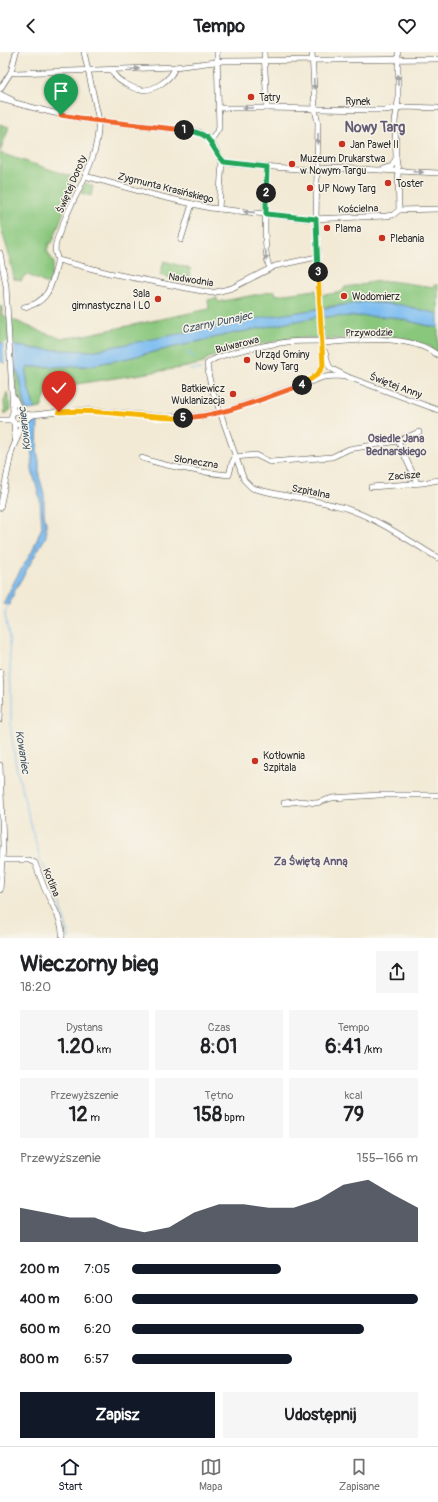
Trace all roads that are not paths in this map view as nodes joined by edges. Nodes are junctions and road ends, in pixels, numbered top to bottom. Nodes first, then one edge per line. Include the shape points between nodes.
1 (16, 52) edge
2 (84, 52) edge
3 (217, 52) edge
4 (264, 52) edge
5 (312, 52) edge
6 (398, 52) edge
7 (398, 59) junction
8 (438, 59) edge
9 (312, 60) junction
10 (218, 61) junction
11 (265, 61) junction
12 (175, 67) junction
13 (88, 70) junction
14 (112, 70) junction
15 (11, 72) junction
16 (0, 83) edge
17 (0, 89) edge
18 (0, 94) edge
19 (0, 98) edge
20 (14, 102) junction
21 (219, 108) junction
22 (266, 108) junction
23 (315, 108) junction
24 (398, 108) junction
25 (438, 108) edge
26 (331, 110) junction
27 (385, 110) junction
28 (99, 121) junction
29 (318, 122) junction
30 (395, 122) junction
31 (210, 140) junction
32 (317, 155) junction
33 (396, 158) junction
34 (222, 160) junction
35 (267, 167) junction
36 (329, 168) junction
37 (316, 170) junction
38 (383, 170) junction
39 (398, 171) junction
40 (438, 173) edge
41 (85, 176) junction
42 (192, 204) junction
43 (399, 208) junction
44 (219, 209) junction
45 (438, 209) edge
46 (266, 214) junction
47 (316, 219) junction
48 (181, 240) dead end
49 (0, 253) edge
50 (317, 257) junction
51 (58, 260) junction
52 (270, 268) junction
53 (24, 307) dead end
54 (322, 342) junction
55 (438, 355) edge
56 (331, 367) junction
57 (322, 369) junction
58 (331, 376) junction
59 (324, 377) junction
60 (348, 377) junction
61 (304, 384) junction
62 (13, 394) junction
63 (438, 410) edge
64 (21, 412) junction
65 (220, 412) junction
66 (33, 415) junction
67 (13, 418) junction
68 (2, 420) edge
69 (22, 421) junction
70 (419, 432) dead end
71 (15, 439) junction
72 (398, 441) junction
73 (235, 456) junction
74 (142, 458) dead end
75 (438, 480) edge
76 (417, 483) junction
77 (371, 487) dead end
78 (0, 508) edge
79 (438, 558) edge
80 (0, 672) edge
81 (0, 683) edge
82 (0, 720) edge
83 (0, 765) edge
84 (438, 795) edge
85 (284, 803) dead end
86 (3, 860) junction
87 (0, 890) edge
88 (62, 938) edge

1 - 15 street
2 - 13 street, Świętej Doroty
3 - 10 street
4 - 11 street
5 - 9 street
6 - 7 street
7 - 8 street
7 - 9 street
24 -> 7 street
9 - 11 street
9 -> 23 street
10 - 11 street
10 - 12 street
10 - 21 street
11 - 22 street
14 -> 12 street
12 - 14 street via 173,73 162,83 143,90 119,80
13 - 14 street
13 - 15 street
13 - 28 street, Świętej Doroty
15 - 16 street
15 - 17 street
18 - 20 street
19 - 20 street
20 - 28 street via 61,115
22 -> 21 street, Rynek
21 - 31 street via 219,128
22 - 23 street, Rynek
23 - 26 street, Rynek
23 - 29 street
24 - 25 street, Rynek
24 - 27 street, Rynek
24 - 30 street
26 - 27 street, Rynek
26 - 29 street, Rynek via 326,111
27 - 30 street, Rynek via 392,114
28 - 31 street via 195,131
28 - 41 street, Świętej Doroty via 97,143
29 -> 32 street
30 - 33 street
31 - 34 street
32 - 36 street via 320,163
32 - 37 street
33 - 38 street via 392,166
33 - 39 street
34 - 35 street
34 - 44 street
35 - 37 street
35 - 46 street
36 - 37 street
36 - 38 street
37 - 47 street
38 - 39 street
39 -> 40 street
39 - 43 street
41 - 42 street, Zygmunta Krasińskiego
41 - 51 street, Świętej Doroty via 56,242 54,252
42 - 44 street, Zygmunta Krasińskiego
42 - 48 street
43 - 45 street, Kościelna
43 - 47 street, Kościelna via 393,215 386,216
46 -> 44 street, Zygmunta Krasińskiego
46 - 47 street, Zygmunta Krasińskiego
46 -> 52 street via 267,262
47 - 50 street
49 - 62 street via 6,280
50 - 52 street, Nadwodnia
50 - 54 street
51 - 52 street, Nadwodnia via 109,273 212,293 232,288
51 - 53 street, Świętej Doroty via 48,293 38,303
54 - 55 street, Przywodzie via 378,339 399,341 419,345
54 - 56 street
54 - 57 street
54 - 65 street, Bulwarowa via 288,342 236,352 210,361 207,364 209,377
56 - 57 street
56 - 58 street
56 - 60 street, Świętej Anny
57 - 59 street via 321,375
57 - 61 street
58 - 59 street, Świętej Anny
58 - 60 street, Świętej Anny
59 - 61 street
60 - 63 street, Świętej Anny
61 - 65 street
62 - 64 street
62 - 67 street
64 - 66 street
64 - 67 street
64 - 69 street
65 - 66 street via 180,418 85,410
65 - 73 street, Szpitalna
66 - 69 street
67 - 68 street
67 - 69 street via 17,424
67 - 71 street
69 - 71 street
70 - 72 street
71 - 78 street
72 - 73 street via 344,451 332,457 270,462 256,455
72 - 76 street
73 - 74 street, Słoneczna via 229,475 166,466
73 - 79 street, Szpitalna via 244,480 252,488 347,509 376,522
75 - 76 street, Zacisze
76 - 77 street, Zacisze
80 - 81 street
81 - 82 street
83 - 86 street
84 - 85 street via 379,795 332,798 317,803
86 - 87 street
86 - 88 street, Kotlina via 30,860 35,863 58,919

